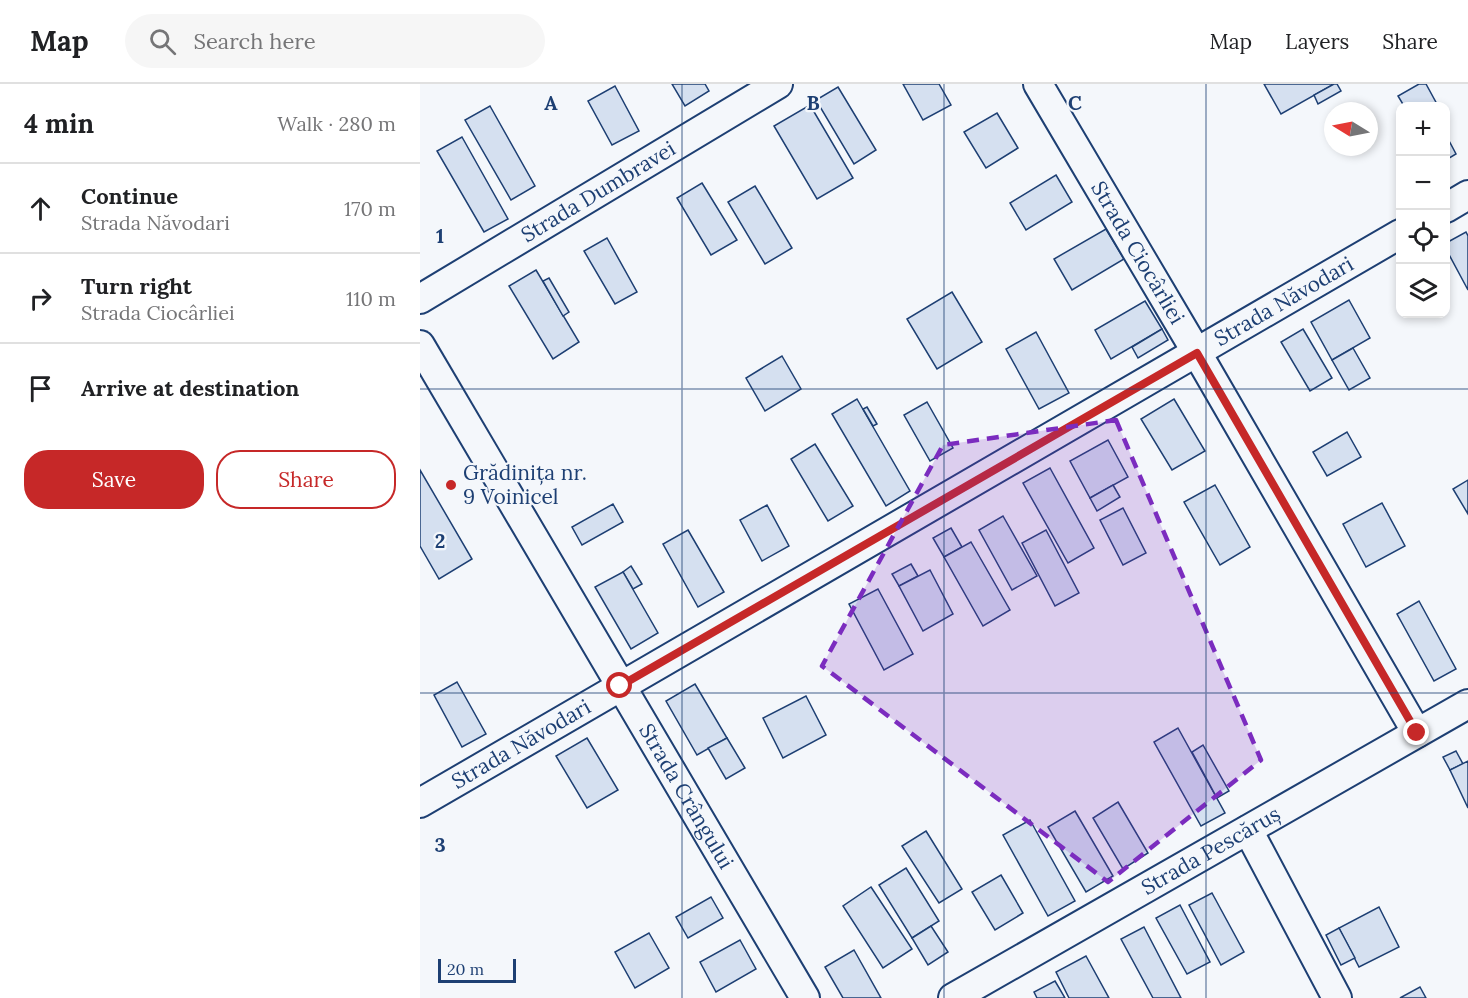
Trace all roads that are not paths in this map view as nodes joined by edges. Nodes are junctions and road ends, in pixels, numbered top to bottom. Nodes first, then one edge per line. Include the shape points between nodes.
1 (778, 84) edge
2 (1038, 84) edge
3 (1468, 195) edge
4 (1450, 206) edge
5 (1396, 237) edge
6 (420, 299) edge
7 (420, 345) edge
8 (1197, 353) junction
9 (620, 686) junction
10 (1468, 704) edge
11 (1417, 733) junction
12 (420, 802) edge
13 (1248, 830) junction
14 (805, 998) edge
15 (953, 998) edge
16 (1337, 998) edge

1 - 6 street, Strada Dumbravei
2 - 8 street, Strada Ciocârliei
3 - 4 street
5 - 8 street, Strada Năvodari
7 - 9 street, Strada Crângului
8 - 9 street, Strada Năvodari
8 - 11 street, Strada Ciocârliei
9 - 12 street, Strada Năvodari
9 - 14 street, Strada Crângului
10 - 11 street, Strada Pescăruș
11 - 13 street, Strada Pescăruș
13 - 15 street, Strada Pescăruș
13 - 16 street

